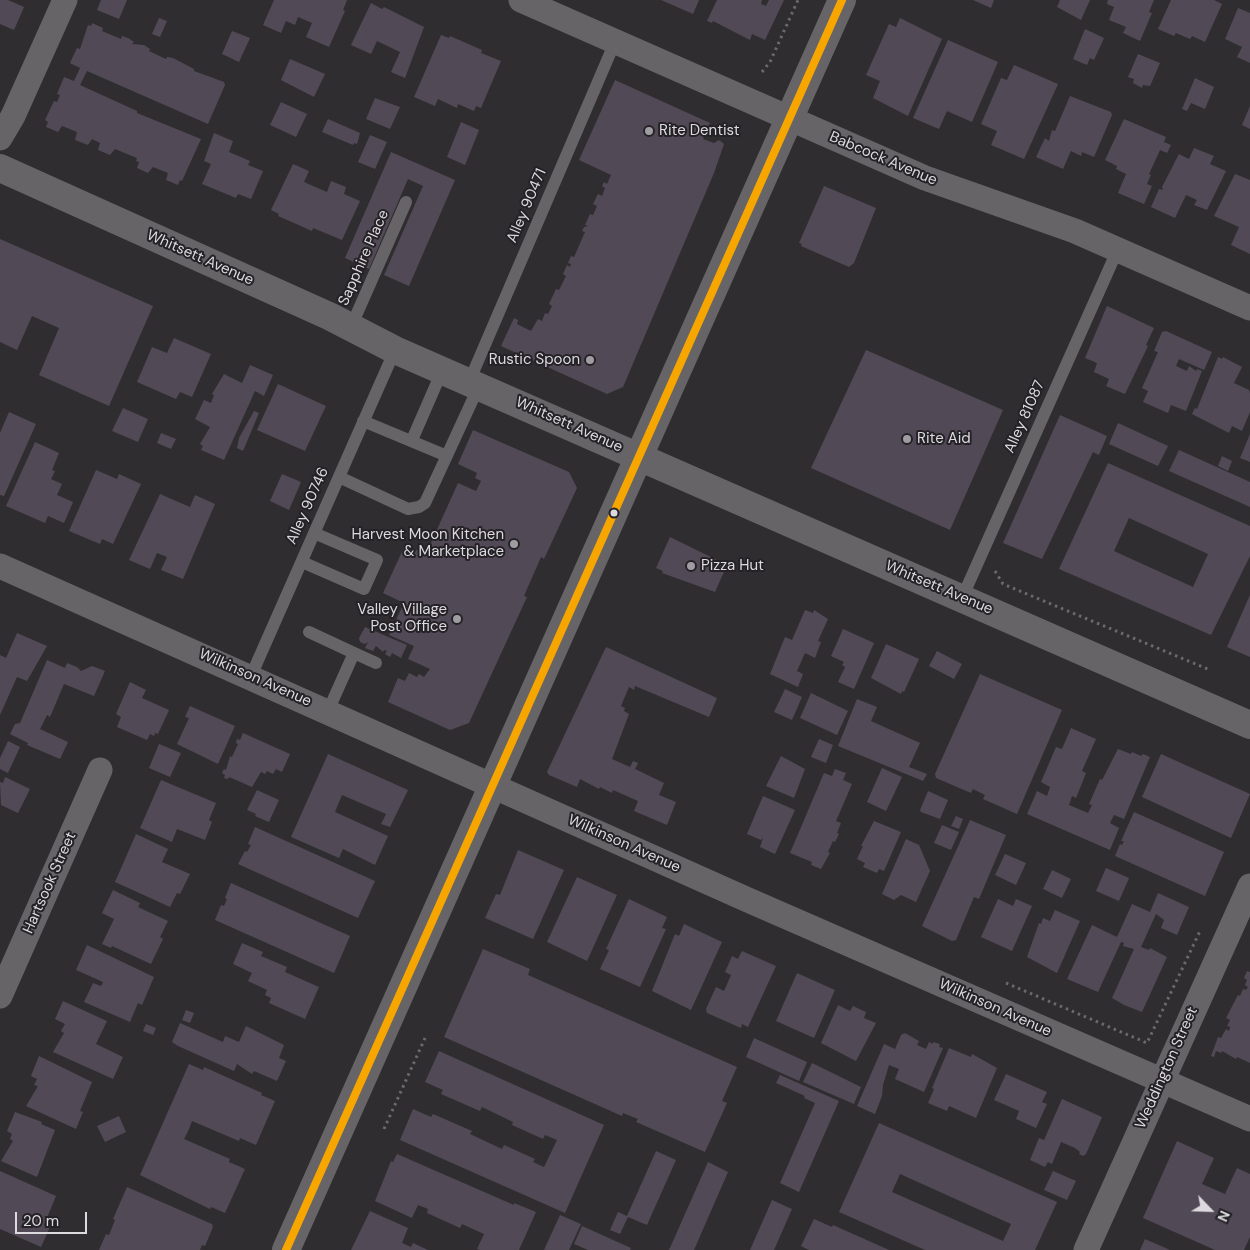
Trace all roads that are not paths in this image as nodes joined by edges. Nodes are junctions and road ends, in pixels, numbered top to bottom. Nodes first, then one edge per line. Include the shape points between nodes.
1 (65, 0) edge
2 (521, 0) edge
3 (842, 0) edge
4 (615, 42) junction
5 (789, 119) junction
6 (0, 138) edge
7 (0, 168) edge
8 (406, 202) dead end
9 (1118, 249) junction
10 (1250, 308) edge
11 (351, 327) junction
12 (395, 350) junction
13 (442, 371) junction
14 (474, 384) junction
15 (363, 421) junction
16 (412, 440) junction
17 (447, 456) junction
18 (639, 456) junction
19 (339, 477) junction
20 (314, 533) junction
21 (302, 562) junction
22 (0, 566) edge
23 (962, 598) junction
24 (309, 632) dead end
25 (354, 653) junction
26 (376, 663) dead end
27 (251, 676) junction
28 (328, 711) junction
29 (1250, 725) edge
30 (100, 770) dead end
31 (493, 785) junction
32 (1250, 886) edge
33 (0, 996) edge
34 (1162, 1081) junction
35 (1250, 1119) edge
36 (286, 1250) edge
37 (1086, 1250) edge

1 - 6 street
2 - 4 street, Babcock Avenue
3 - 5 main road
4 - 5 street, Babcock Avenue
4 - 14 lane, Alley 90471
5 - 9 street, Babcock Avenue via 925,178
5 - 18 main road
7 - 11 main road, Whitsett Avenue
8 - 11 lane, Sapphire Place
9 - 10 street, Babcock Avenue
9 - 23 lane, Alley 81087
11 - 12 main road, Whitsett Avenue
12 - 13 main road, Whitsett Avenue
12 - 15 lane, Alley 90746
13 - 14 main road, Whitsett Avenue
13 - 16 lane
14 - 17 lane, Alley 90471
14 - 18 main road, Whitsett Avenue
15 - 16 lane
15 - 19 lane, Alley 90746
16 - 17 lane
17 - 19 lane, Alley 90471 via 425,503 419,507 408,509
18 - 23 main road, Whitsett Avenue
18 - 31 main road
19 - 20 lane, Alley 90746
20 - 21 lane, Alley 90746
20 - 21 lane via 377,560 364,589
21 - 27 lane, Alley 90746
22 - 27 street, Wilkinson Avenue
23 - 29 main road, Whitsett Avenue
24 - 25 lane
25 - 26 lane
25 - 28 lane
27 - 28 street, Wilkinson Avenue
28 - 31 street, Wilkinson Avenue
30 - 33 street, Hartsook Street
31 - 34 street, Wilkinson Avenue
31 - 36 main road
32 - 34 street, Weddington Street
34 - 35 street, Wilkinson Avenue
34 - 37 street, Weddington Street

